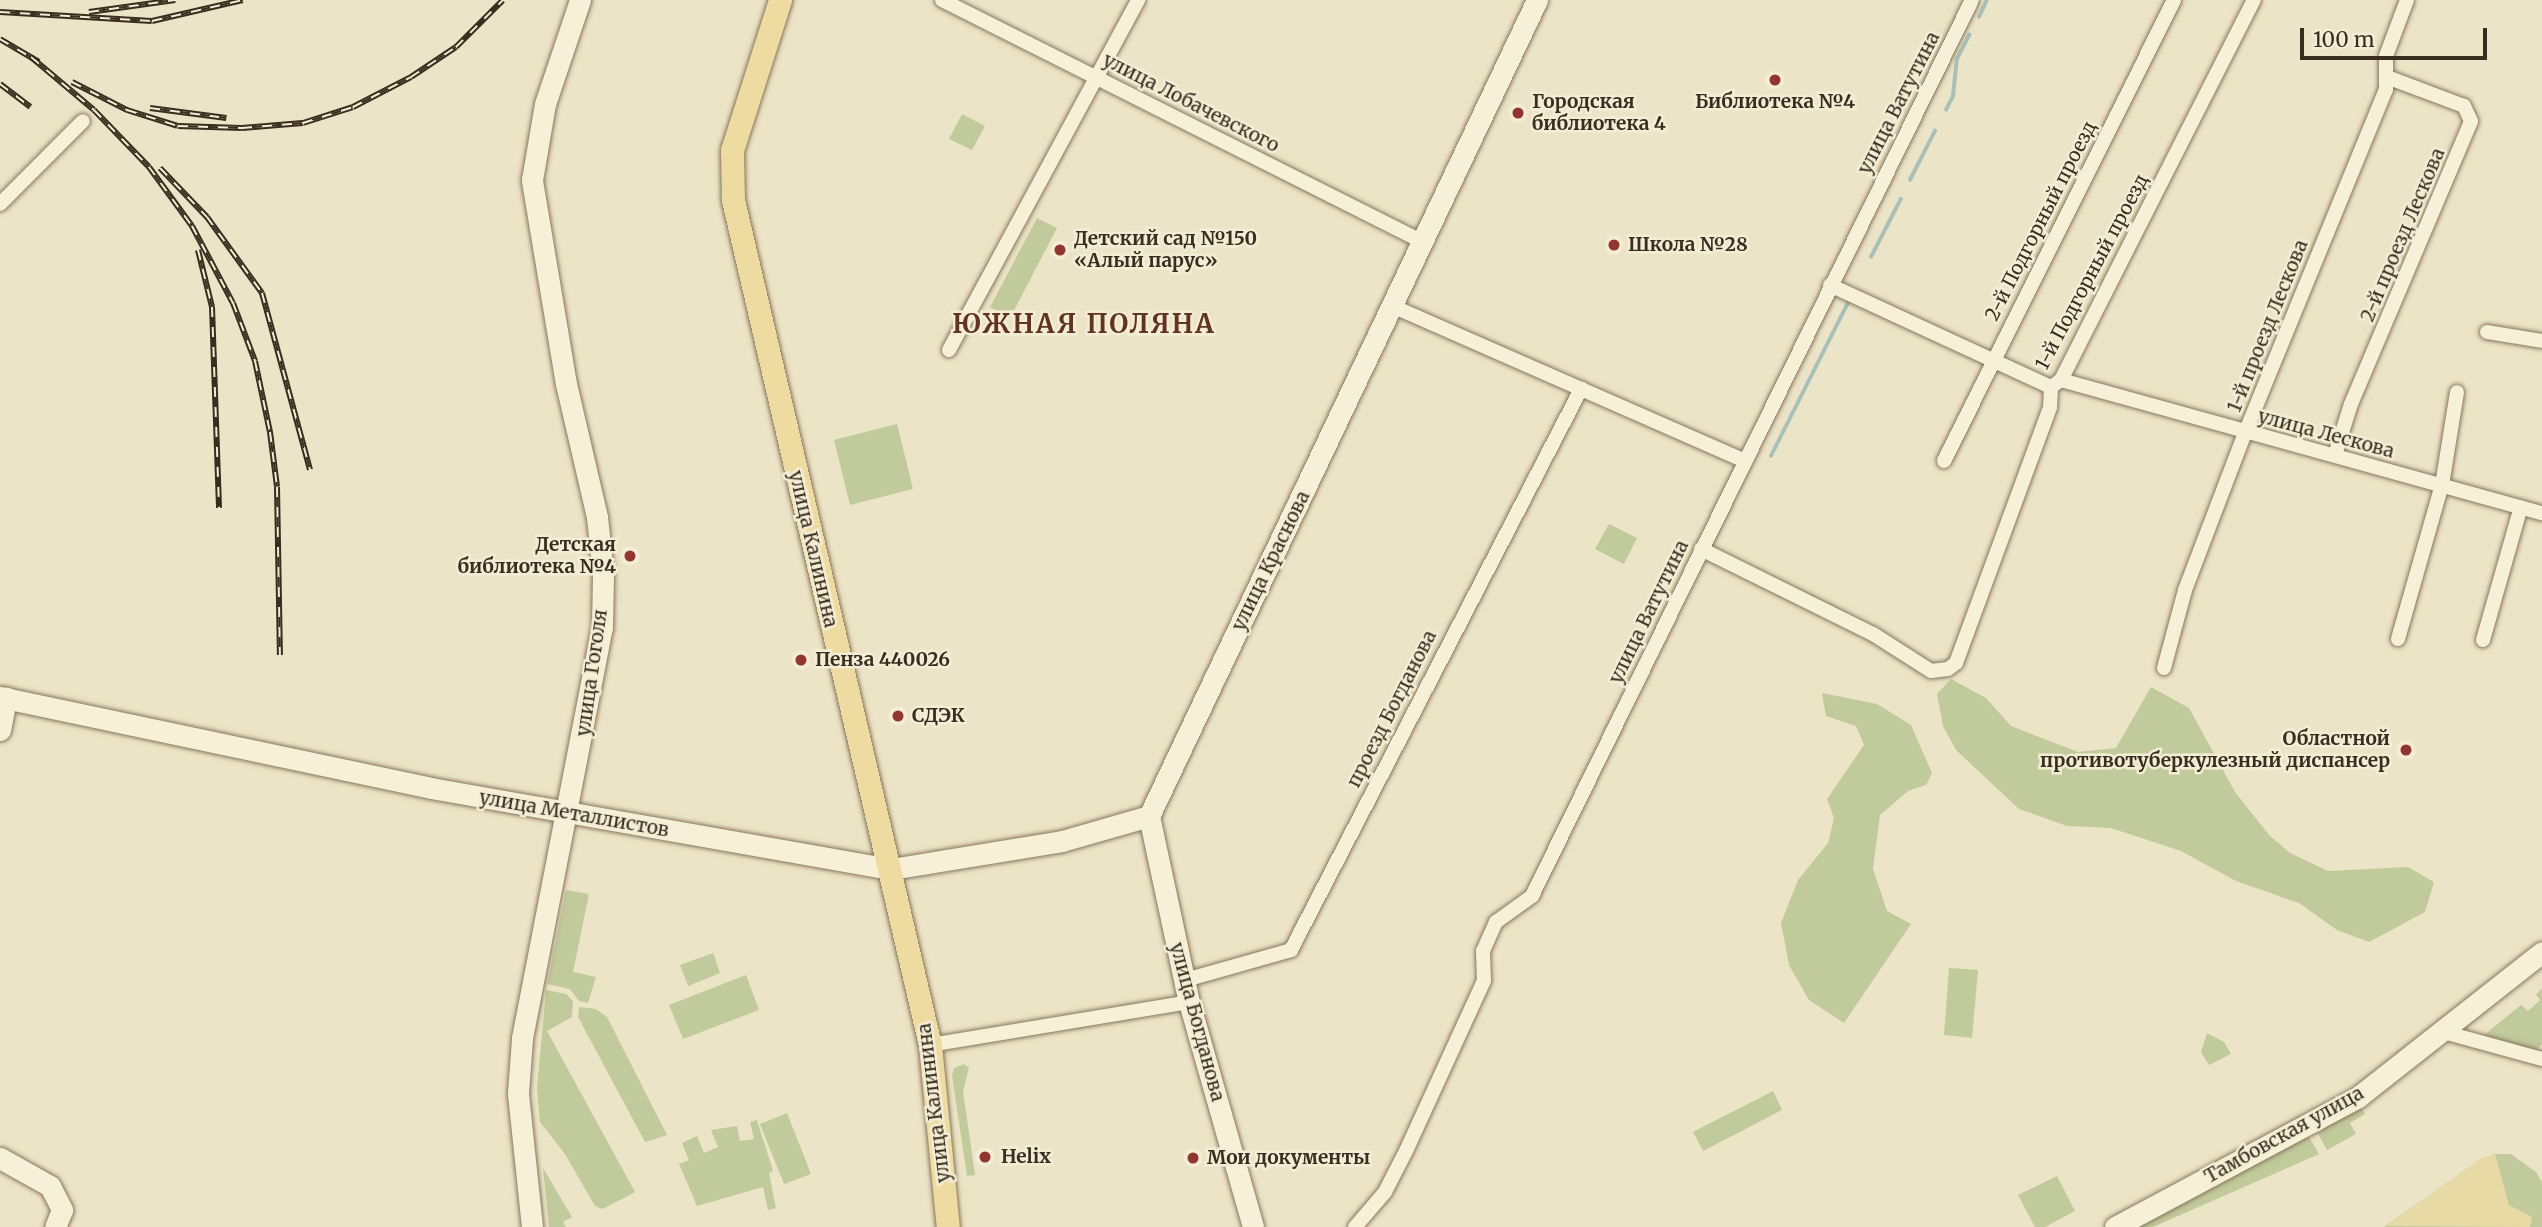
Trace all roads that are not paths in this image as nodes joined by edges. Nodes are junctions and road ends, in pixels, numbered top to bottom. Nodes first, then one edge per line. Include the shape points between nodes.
1 (580, 0) edge
2 (780, 0) edge
3 (942, 0) edge
4 (1138, 0) edge
5 (1537, 0) edge
6 (1972, 0) edge
7 (2174, 0) edge
8 (2254, 0) edge
9 (2407, 0) edge
10 (2387, 77) junction
11 (1100, 78) junction
12 (83, 121) dead end
13 (0, 204) edge
14 (1423, 242) junction
15 (1830, 285) junction
16 (1392, 306) junction
17 (2487, 332) dead end
18 (2542, 341) edge
19 (949, 350) dead end
20 (1990, 363) junction
21 (2056, 383) junction
22 (1581, 389) junction
23 (2457, 392) dead end
24 (2245, 433) junction
25 (2335, 455) junction
26 (1743, 460) junction
27 (1944, 461) dead end
28 (2442, 485) junction
29 (2521, 507) junction
30 (2542, 513) edge
31 (1701, 550) junction
32 (2398, 639) dead end
33 (2483, 640) dead end
34 (2164, 668) dead end
35 (3, 698) edge
36 (0, 730) edge
37 (569, 813) junction
38 (1149, 816) junction
39 (891, 869) junction
40 (2542, 951) edge
41 (1185, 980) junction
42 (1189, 1002) junction
43 (2444, 1032) junction
44 (930, 1045) junction
45 (2542, 1059) edge
46 (0, 1158) edge
47 (55, 1227) edge
48 (532, 1227) edge
49 (948, 1227) edge
50 (1254, 1227) edge
51 (1355, 1227) edge
52 (2115, 1227) edge

1 - 37 street, улица Гоголя via 545,104 533,180 566,384 597,517 603,574 602,628
2 - 39 main road, улица Калинина via 732,150 733,200
3 - 11 street, улица Лобачевского
4 - 11 street
5 - 14 street, улица Краснова
6 - 15 street, улица Ватутина
7 - 20 street, 2-й Подгорный проезд
8 - 21 street, 1-й Подгорный проезд
9 - 10 street, 1-й проезд Лескова via 2386,56
10 - 24 street, 1-й проезд Лескова via 2386,90
10 - 25 street, 2-й проезд Лескова via 2464,106 2471,121 2351,404
11 - 14 street, улица Лобачевского
11 - 19 street via 1049,158
12 - 13 street
14 - 16 street, улица Краснова
15 - 20 street, улица Лескова
15 - 26 street, улица Ватутина
16 - 22 street
16 - 38 street, улица Краснова
17 - 18 street
20 - 21 street, улица Лескова
20 - 27 street, 2-й Подгорный проезд
21 - 24 street, улица Лескова
21 - 31 street, 1-й Подгорный проезд via 1962,653 1948,669 1931,671 1873,634
22 - 26 street
22 - 41 street, проезд Богданова via 1291,950
23 - 28 street
24 - 25 street, улица Лескова
24 - 34 street, 1-й проезд Лескова via 2185,590
25 - 28 street, улица Лескова
26 - 31 street, улица Ватутина
28 - 29 street, улица Лескова
28 - 32 street
29 - 30 street, улица Лескова
29 - 33 street
31 - 51 street, улица Ватутина via 1532,896 1496,922 1483,951 1484,981 1406,1151 1385,1192
35 - 36 street
35 - 37 street, улица Металлистов
37 - 39 street, улица Металлистов
37 - 48 street, улица Гоголя via 532,984 519,1071
38 - 39 street, улица Металлистов via 1062,841
38 - 41 street, улица Богданова
39 - 44 main road, улица Калинина
40 - 43 street, Тамбовская улица
41 - 42 street, улица Богданова
42 - 44 street
42 - 50 street, улица Богданова
43 - 45 street
43 - 52 street, Тамбовская улица via 2357,1097
44 - 49 main road, улица Калинина
46 - 47 street via 50,1186 62,1210

